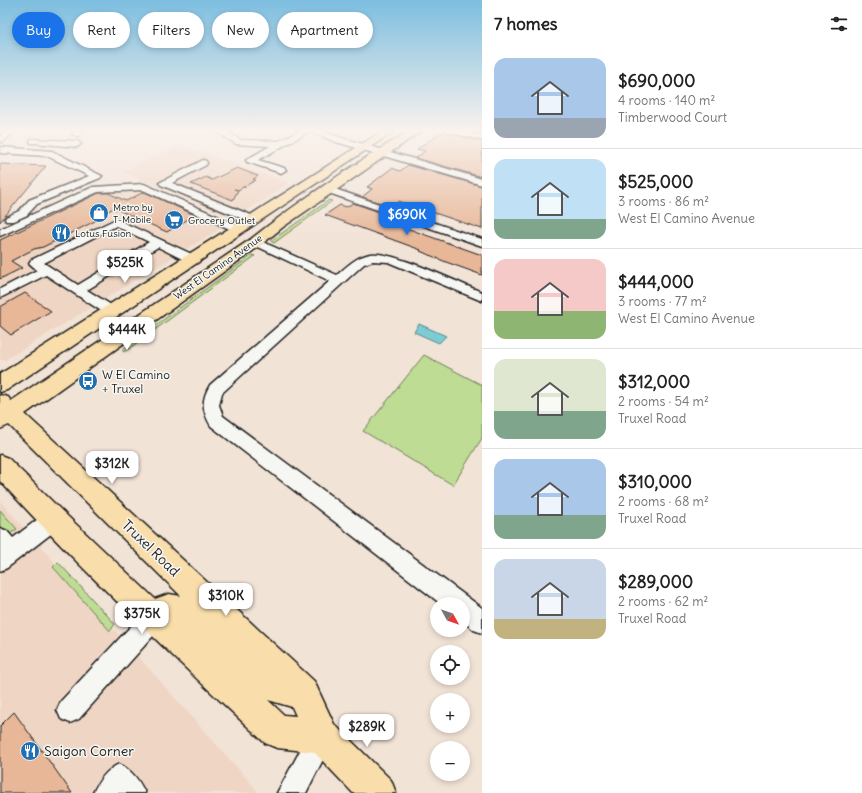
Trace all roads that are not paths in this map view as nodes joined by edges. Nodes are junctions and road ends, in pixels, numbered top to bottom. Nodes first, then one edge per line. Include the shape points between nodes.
1 (78, 167) edge
2 (195, 167) edge
3 (272, 167) edge
4 (332, 167) edge
5 (362, 167) edge
6 (430, 167) edge
7 (281, 170) dead end
8 (482, 182) edge
9 (329, 190) junction
10 (252, 219) junction
11 (0, 223) edge
12 (238, 229) junction
13 (0, 233) edge
14 (158, 242) junction
15 (256, 242) junction
16 (482, 243) edge
17 (192, 258) junction
18 (46, 270) junction
19 (338, 280) junction
20 (78, 290) junction
21 (0, 294) edge
22 (482, 296) edge
23 (111, 311) junction
24 (0, 384) edge
25 (3, 412) edge
26 (0, 465) edge
27 (53, 520) junction
28 (4, 551) edge
29 (450, 597) edge
30 (470, 613) edge
31 (154, 618) junction
32 (482, 622) edge
33 (302, 694) junction
34 (70, 710) dead end
35 (322, 736) junction
36 (108, 793) edge
37 (130, 793) edge
38 (291, 793) edge
39 (378, 793) edge

1 - 11 street via 97,176 33,202 23,213
2 - 10 street via 164,183
3 - 7 street
4 - 10 main road, West El Camino Avenue
5 - 9 main road, West El Camino Avenue
6 - 8 street
9 - 15 main road, West El Camino Avenue
9 - 16 street
10 - 12 main road, West El Camino Avenue
12 - 13 street via 144,187 96,189
12 - 17 main road, West El Camino Avenue
14 - 17 street
14 - 18 street via 116,222 35,264
14 - 20 street
15 - 19 street
15 - 25 main road, West El Camino Avenue
17 - 23 main road, West El Camino Avenue
18 - 20 street
18 - 21 street
19 - 22 street via 364,259 381,257
19 - 29 street via 216,389 210,405 213,415 217,421
20 - 23 street
23 - 24 main road, West El Camino Avenue
25 - 33 main road, Truxel Road
26 - 27 main road
27 - 28 street
27 - 31 main road
30 - 32 street
31 - 33 main road via 163,610 182,610 269,684
31 - 34 street
31 - 35 main road via 277,731
33 - 35 main road, Truxel Road
35 - 38 street
35 - 39 main road, Truxel Road
36 - 37 street via 119,778

